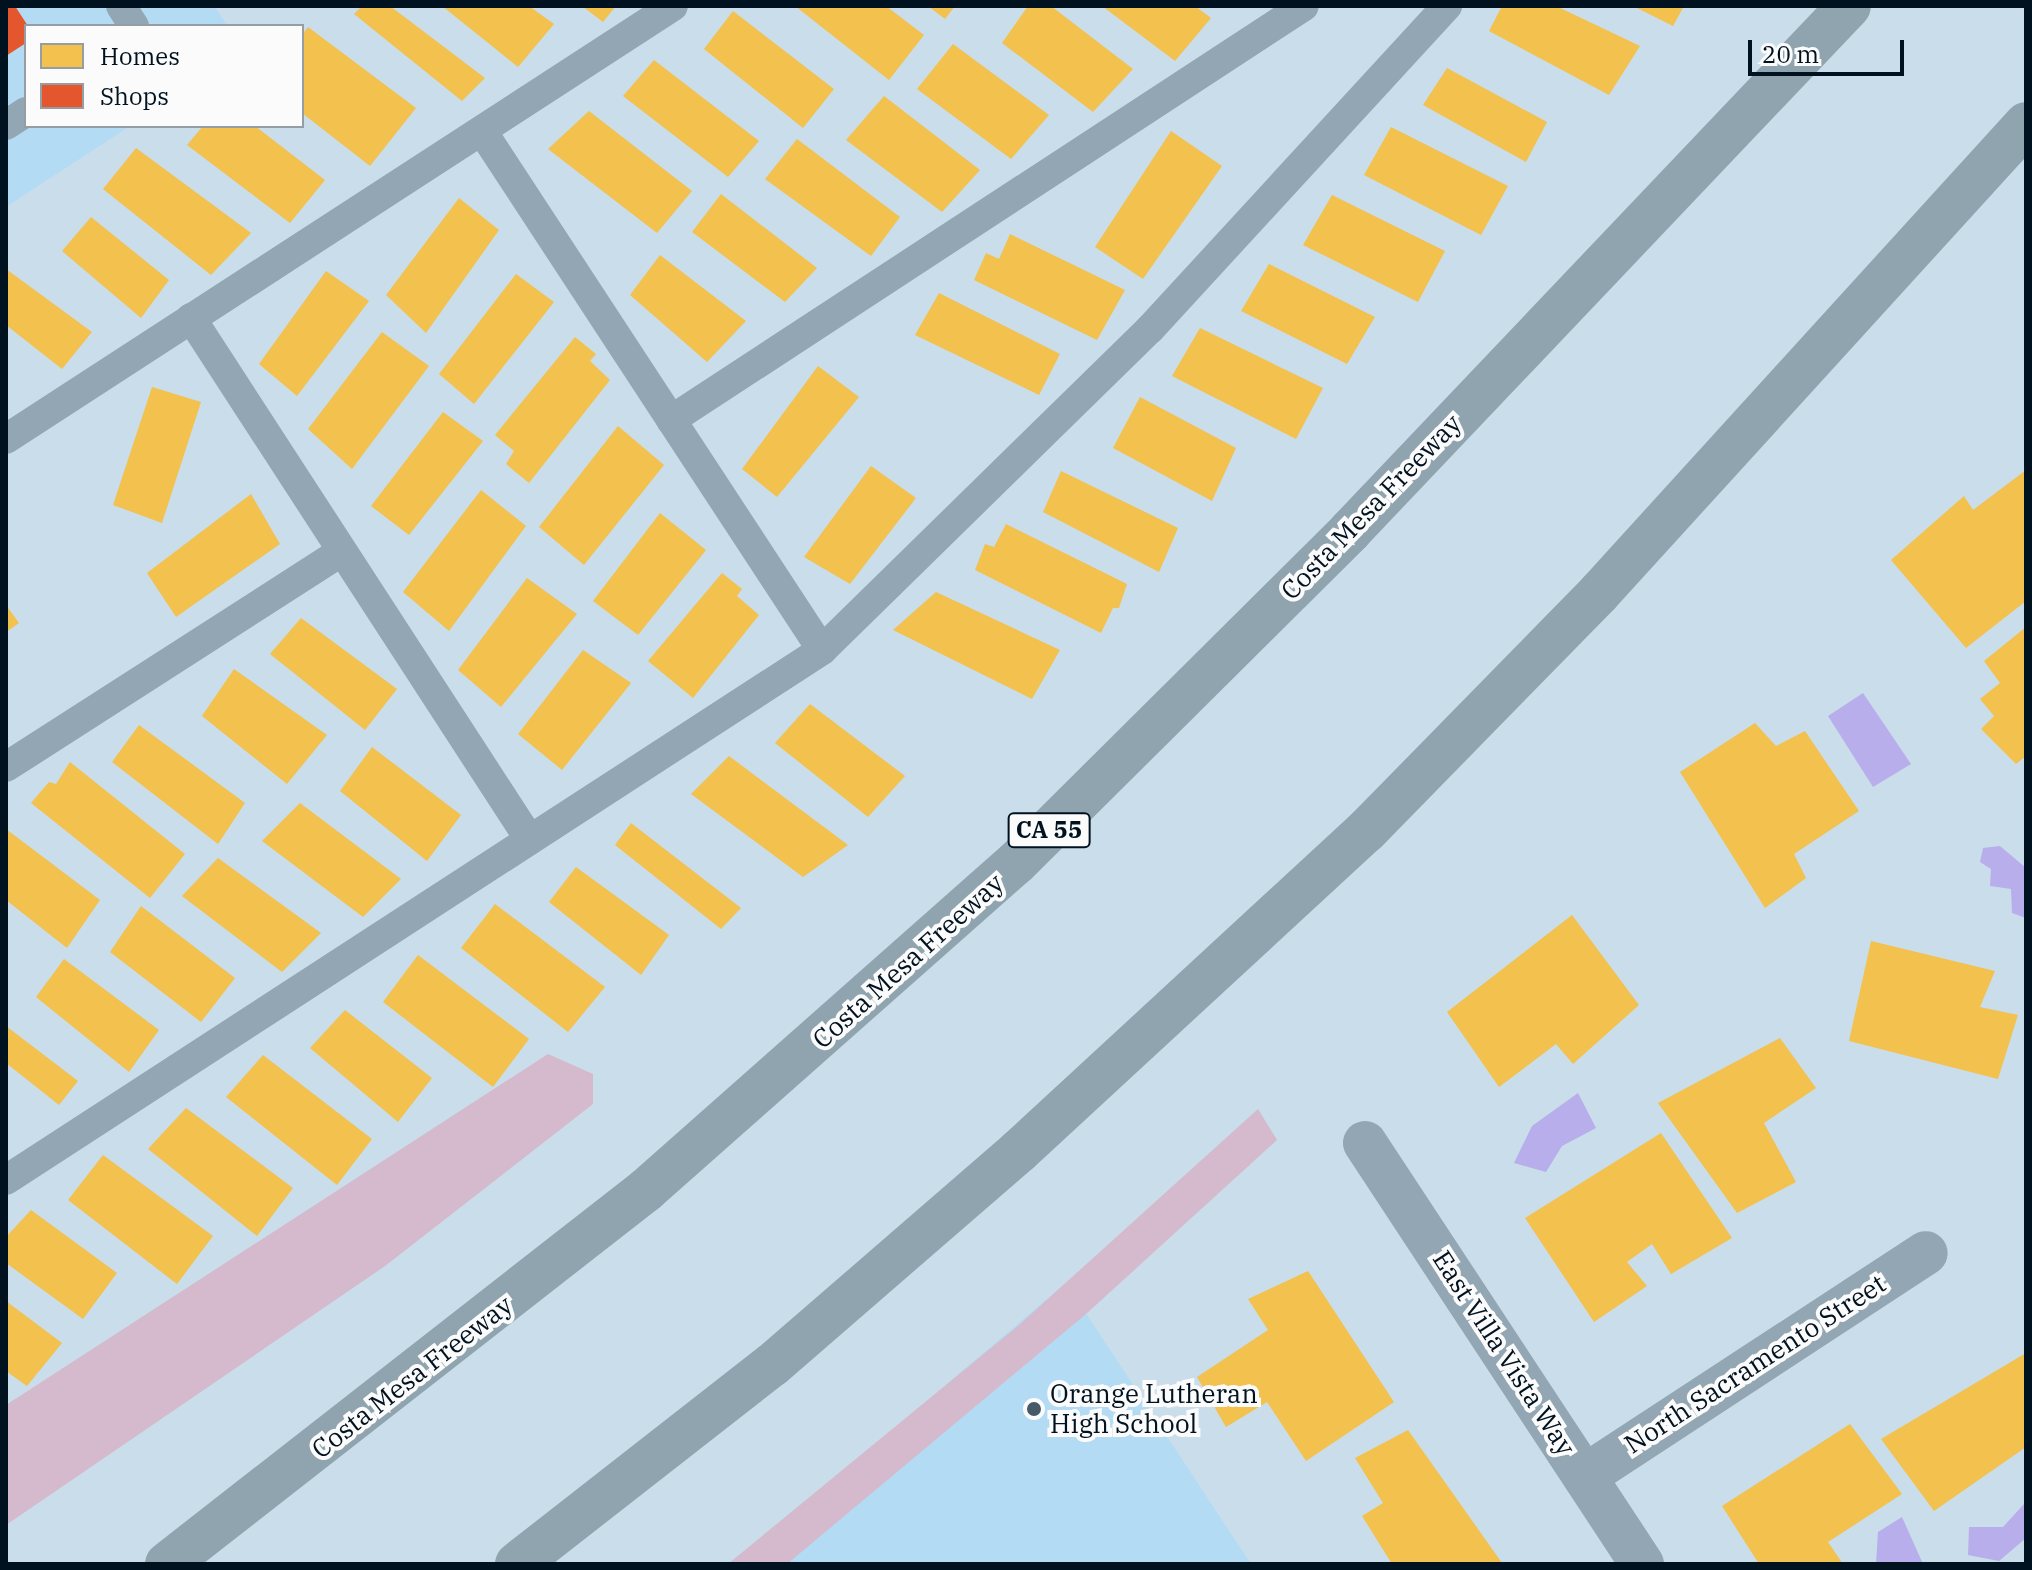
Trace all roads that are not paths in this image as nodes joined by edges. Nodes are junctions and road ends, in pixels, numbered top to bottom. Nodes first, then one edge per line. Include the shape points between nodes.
1 (121, 6) edge
2 (673, 6) edge
3 (1304, 6) edge
4 (1447, 6) edge
5 (1849, 6) edge
6 (133, 24) edge
7 (24, 113) edge
8 (2026, 124) edge
9 (6, 125) edge
10 (482, 131) junction
11 (191, 318) junction
12 (671, 420) junction
13 (6, 439) edge
14 (341, 552) junction
15 (822, 650) junction
16 (6, 767) edge
17 (530, 840) junction
18 (1365, 1143) dead end
19 (6, 1180) edge
20 (1926, 1253) dead end
21 (1585, 1476) junction
22 (167, 1564) edge
23 (517, 1564) edge
24 (1642, 1564) edge

1 - 6 lane
2 - 10 lane
3 - 12 lane
4 - 15 lane via 1150,329
5 - 22 highway, Costa Mesa Freeway / CA 55 via 1350,531 1016,863 646,1190 256,1500
7 - 9 lane
8 - 23 highway via 1599,593 1366,831 1031,1141 772,1365
10 - 11 lane
10 - 12 lane
11 - 13 lane
11 - 14 lane
12 - 15 lane
14 - 16 lane
14 - 17 lane
15 - 17 lane
17 - 19 lane
18 - 21 street, East Villa Vista Way
20 - 21 street, North Sacramento Street
21 - 24 street, East Villa Vista Way

